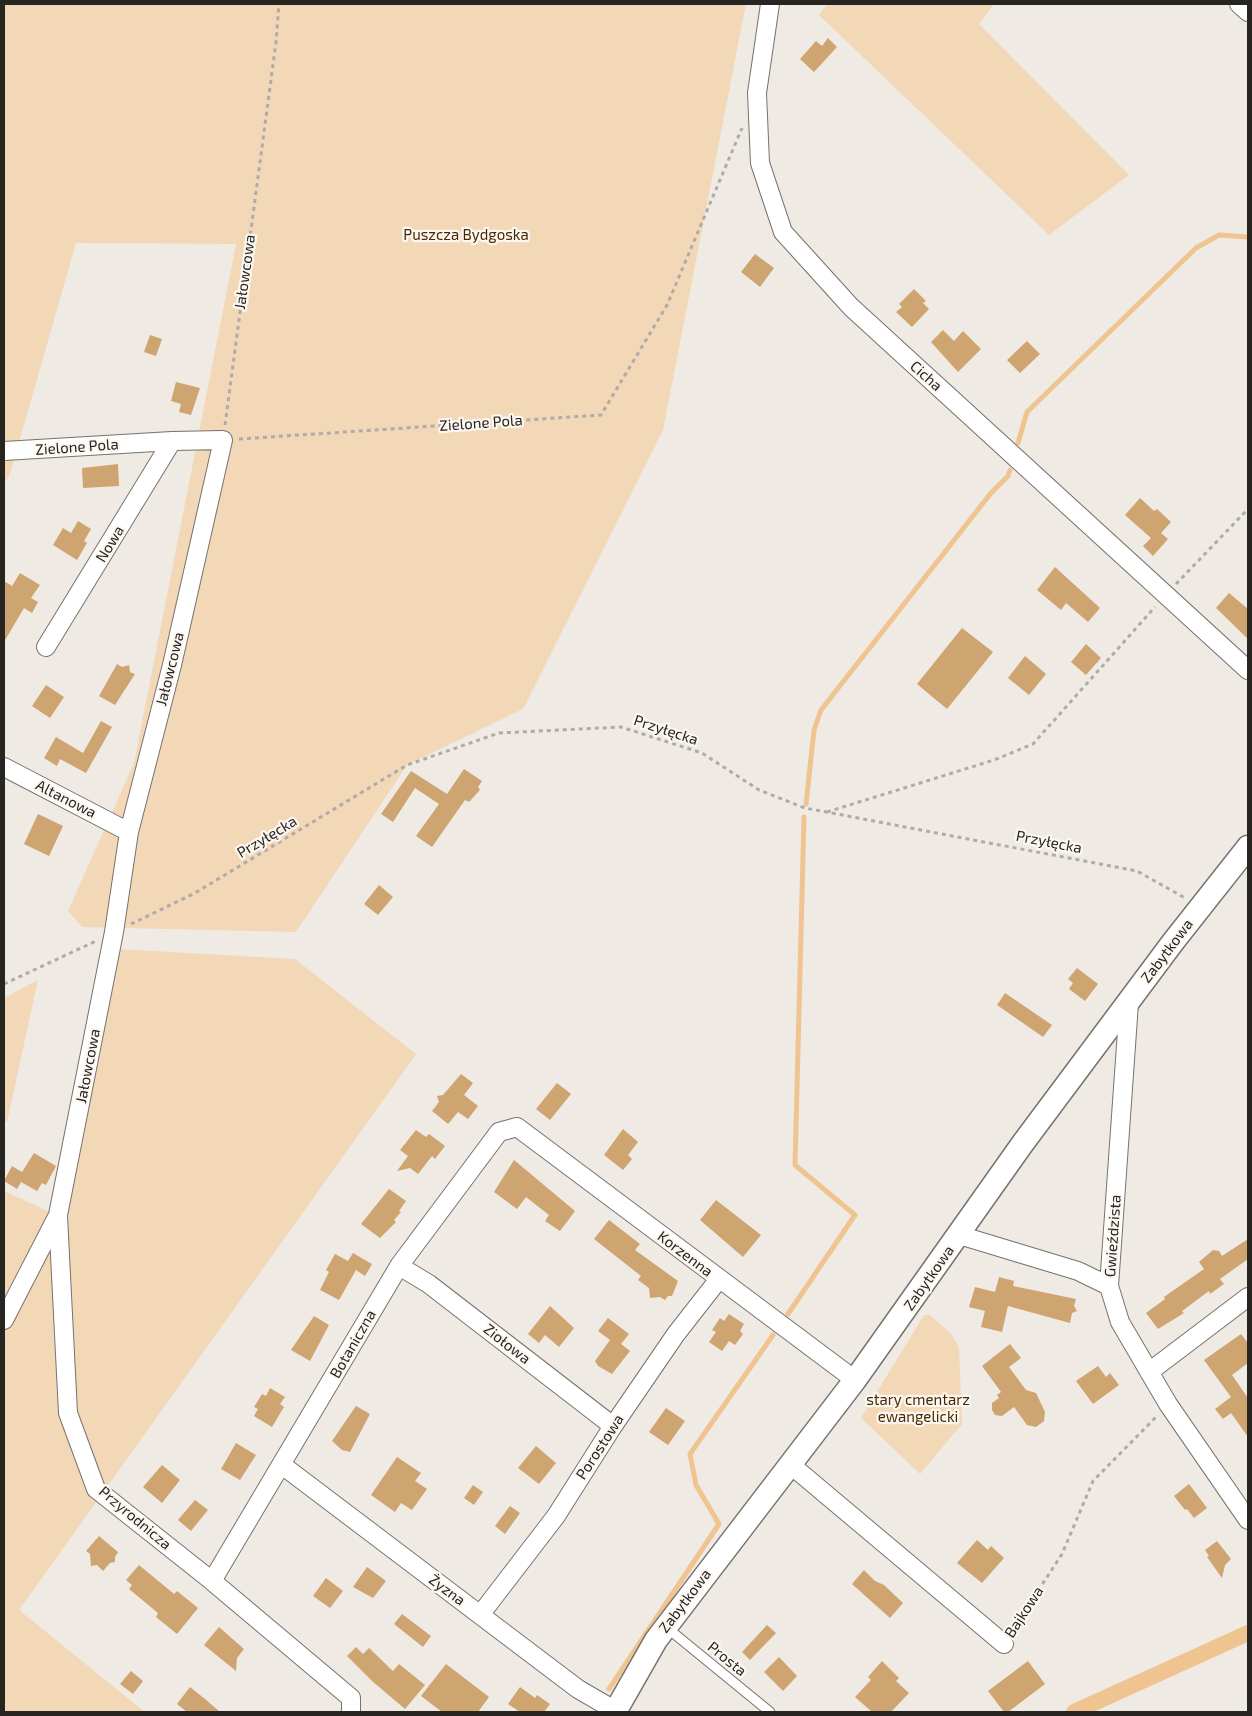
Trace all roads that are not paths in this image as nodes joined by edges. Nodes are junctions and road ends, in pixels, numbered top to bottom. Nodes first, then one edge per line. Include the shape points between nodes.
1 (770, 4) edge
2 (1239, 4) edge
3 (1248, 12) edge
4 (223, 440) joint
5 (172, 441) junction
6 (4, 451) edge
7 (46, 647) dead end
8 (1248, 670) edge
9 (4, 767) edge
10 (129, 832) junction
11 (1248, 847) edge
12 (1129, 1003) junction
13 (517, 1127) joint
14 (58, 1215) junction
15 (959, 1235) junction
16 (398, 1266) junction
17 (719, 1279) junction
18 (1109, 1286) junction
19 (1248, 1297) edge
20 (4, 1320) edge
21 (1149, 1372) junction
22 (855, 1380) junction
23 (613, 1426) junction
24 (282, 1465) junction
25 (791, 1465) junction
26 (1248, 1520) edge
27 (212, 1581) junction
28 (480, 1615) junction
29 (666, 1627) junction
30 (1004, 1644) road end
31 (616, 1711) edge
32 (351, 1712) edge
33 (770, 1712) edge

1 - 8 street, Cicha via 757,93 760,163 784,232 851,307
2 - 3 street
4 - 5 street, Zielone Pola
4 - 10 street, Jałowcowa via 172,666
5 - 6 street, Zielone Pola
5 - 7 street, Nowa
9 - 10 street, Altanowa
10 - 14 street, Jałowcowa via 114,932
11 - 12 street, Zabytkowa
12 - 15 street, Zabytkowa via 1023,1143
12 - 18 street, Gwieździsta
13 - 16 street, Botaniczna via 500,1132
13 - 17 street, Korzenna
14 - 20 street, Jałowcowa
14 - 27 street, Przyrodnicza via 68,1413 96,1488
15 - 18 street via 1078,1270
15 - 22 street, Zabytkowa
16 - 23 street, Ziołowa via 429,1284
16 - 24 street, Botaniczna
17 - 22 street, Korzenna
17 - 23 street, Porostowa via 676,1334
18 - 21 street, Gwieździsta via 1120,1322
19 - 21 street
21 - 26 street, Gwieździsta
22 - 25 street, Zabytkowa
23 - 28 street, Porostowa via 556,1516
24 - 27 street, Botaniczna
24 - 28 street, Żyzna
25 - 29 street, Zabytkowa
25 - 30 street, Bajkowa
27 - 32 street, Przyrodnicza via 351,1698
28 - 31 street, Żyzna via 578,1689
29 - 31 street, Zabytkowa
29 - 33 lane, Prosta

